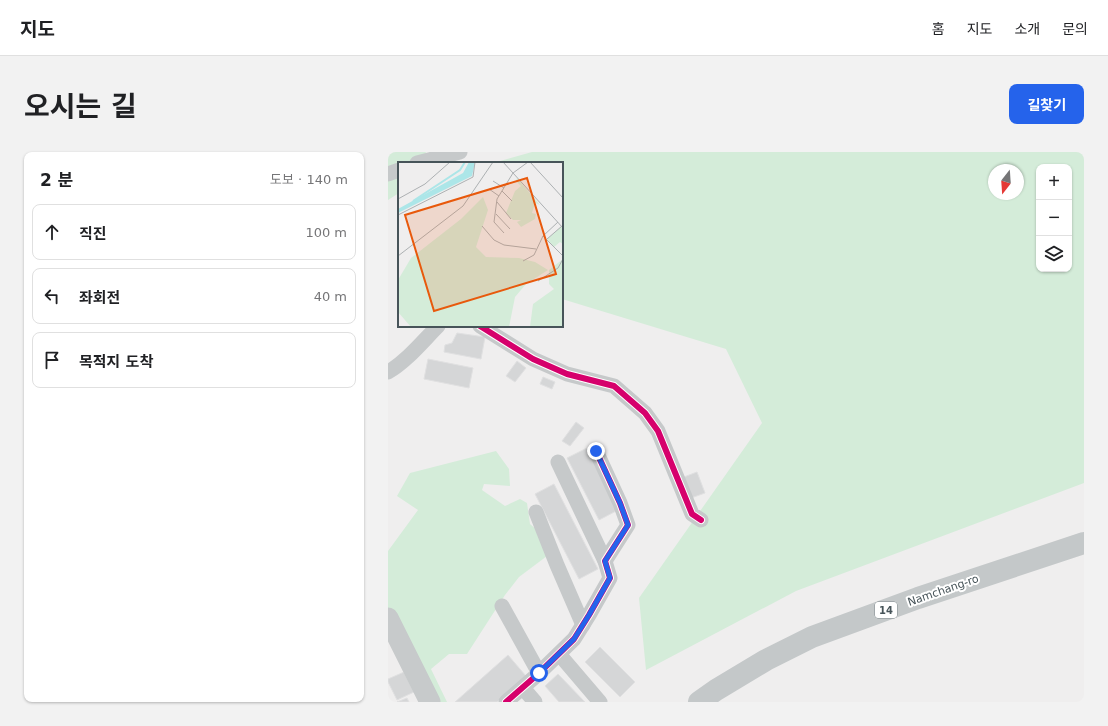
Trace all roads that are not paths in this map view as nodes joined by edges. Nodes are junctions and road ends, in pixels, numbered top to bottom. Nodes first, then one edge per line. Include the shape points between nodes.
1 (460, 152) edge
2 (422, 162) edge
3 (398, 170) edge
4 (388, 174) edge
5 (437, 327) edge
6 (482, 327) edge
7 (390, 369) edge
8 (596, 451) dead end
9 (558, 462) dead end
10 (536, 512) dead end
11 (701, 520) dead end
12 (1084, 543) edge
13 (605, 561) junction
14 (502, 606) dead end
15 (388, 618) edge
16 (583, 625) junction
17 (559, 654) junction
18 (539, 673) junction
19 (523, 688) junction
20 (430, 702) edge
21 (506, 702) edge
22 (536, 702) edge
23 (600, 702) edge
24 (699, 702) edge

1 - 2 street
3 - 4 street
5 - 7 street via 415,350
6 - 11 street via 533,359 567,374 614,386 645,413 658,431 692,514
8 - 13 street via 628,525
9 - 13 street
10 - 16 street
12 - 24 main road, Namchang-ro / 14 via 918,598 812,637 766,660
13 - 16 street via 610,578
14 - 18 street
15 - 20 main road
16 - 17 street
17 - 18 street
17 - 23 street
18 - 19 street
19 - 21 street
19 - 22 street

